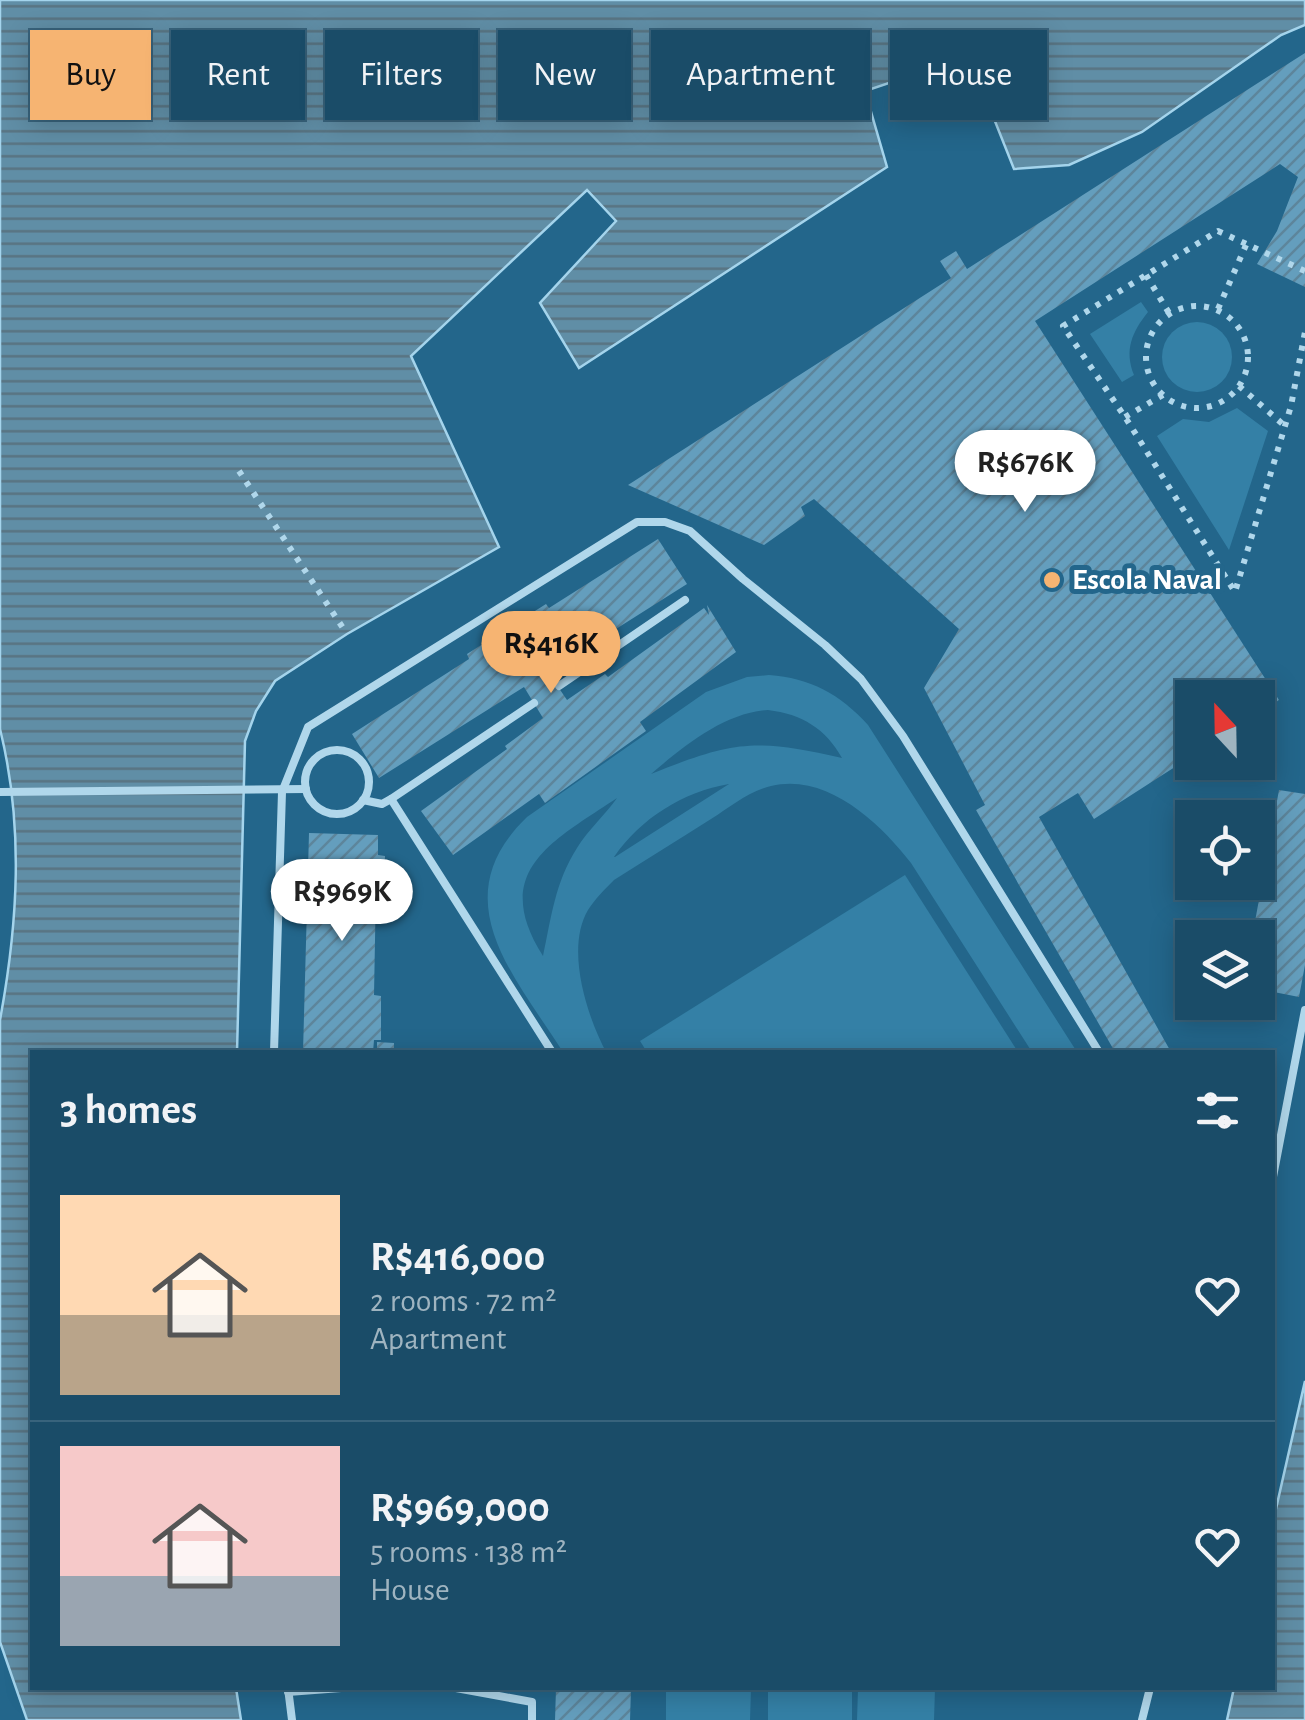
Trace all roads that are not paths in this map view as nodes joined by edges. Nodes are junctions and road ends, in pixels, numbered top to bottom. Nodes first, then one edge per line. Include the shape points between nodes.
1 (685, 600) dead end
2 (558, 686) dead end
3 (534, 703) dead end
4 (306, 789) junction
5 (0, 792) edge
6 (282, 792) junction
7 (391, 799) junction
8 (363, 800) junction
9 (1305, 1010) edge
10 (274, 1050) edge
11 (551, 1050) edge
12 (1098, 1050) edge
13 (1275, 1166) edge
14 (288, 1690) edge
15 (467, 1690) edge
16 (1150, 1690) edge
17 (292, 1720) edge
18 (532, 1720) edge
19 (1142, 1720) edge

1 - 2 lane
3 - 7 lane
4 - 6 lane
4 - 8 lane via 326,812 347,812
4 - 8 lane via 314,760 343,750 367,770
5 - 6 lane
6 - 10 lane
6 - 12 lane via 308,726 638,522 665,522 690,531 861,679
7 - 8 lane
7 - 11 lane
9 - 13 lane
14 - 17 lane
15 - 18 lane via 532,1702
16 - 19 lane

